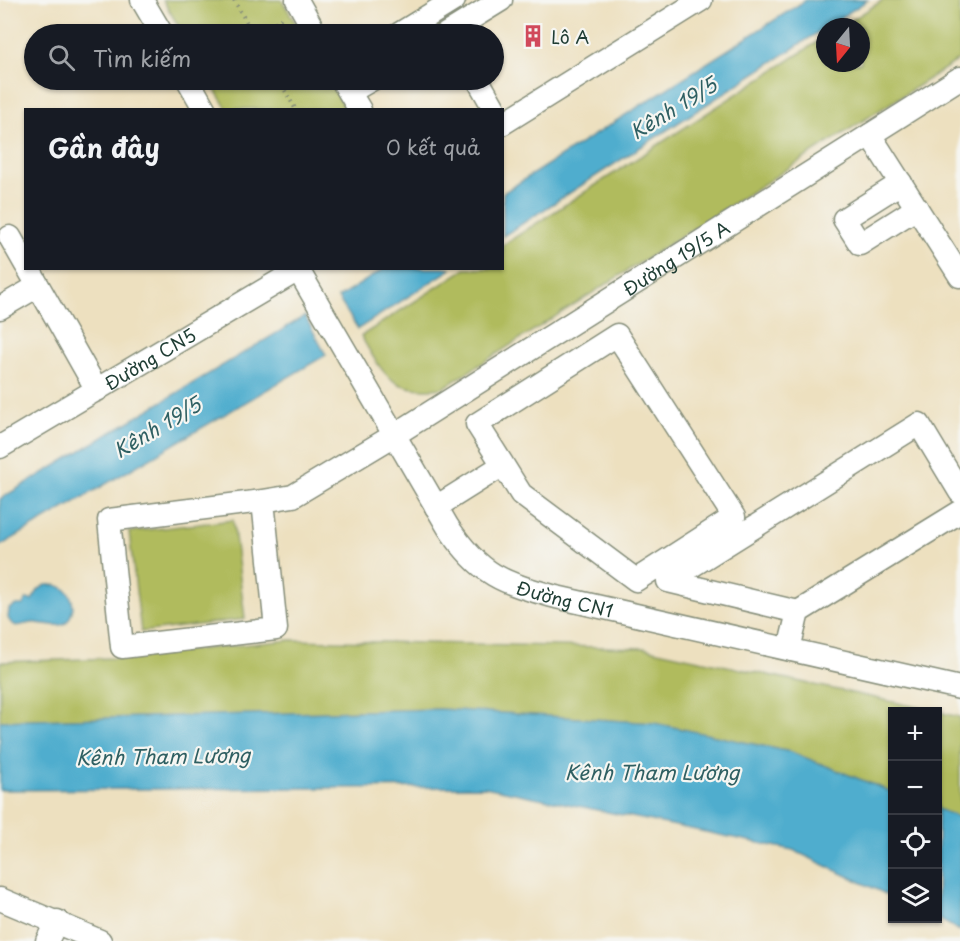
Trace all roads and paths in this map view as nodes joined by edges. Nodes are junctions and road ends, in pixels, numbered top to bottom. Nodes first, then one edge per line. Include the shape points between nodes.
1 (142, 0) edge
2 (234, 0) edge
3 (454, 0) edge
4 (501, 0) edge
5 (701, 0) edge
6 (299, 6) edge
7 (156, 24) edge
8 (248, 24) edge
9 (270, 24) edge
10 (310, 24) edge
11 (415, 24) edge
12 (464, 24) edge
13 (960, 78) edge
14 (194, 90) edge
15 (285, 90) edge
16 (484, 90) edge
17 (204, 108) edge
18 (295, 108) edge
19 (494, 108) edge
20 (504, 118) edge
21 (870, 135) junction
22 (901, 183) junction
23 (917, 208) junction
24 (10, 237) dead end
25 (24, 261) edge
26 (295, 270) edge
27 (298, 270) edge
28 (960, 276) edge
29 (33, 277) edge
30 (0, 308) edge
31 (97, 390) junction
32 (393, 436) junction
33 (0, 447) edge
34 (503, 465) junction
35 (960, 492) edge
36 (263, 501) junction
37 (436, 507) junction
38 (960, 512) edge
39 (798, 612) junction
40 (789, 649) junction
41 (960, 687) edge
42 (0, 899) edge
43 (52, 931) edge
44 (100, 941) edge

1 - 7 street
2 - 8 path
3 - 11 street
4 - 12 street
5 - 20 street
6 - 9 path
6 - 10 street
13 - 21 street, Đường 19/5 A
14 - 17 street
15 - 18 path
16 - 19 street
21 - 22 street
21 - 32 street, Đường 19/5 A
22 - 23 street
22 - 23 street via 844,219 860,244
23 - 28 street
24 - 25 street
26 - 31 street, Đường CN5
27 - 32 street, Đường CN1
29 - 30 street
29 - 31 street
31 - 33 street, Đường CN5
32 - 36 street, Đường 19/5 A via 293,496
32 - 37 street, Đường CN1
34 - 34 street via 477,424 616,335 734,517 636,580 521,494
34 - 37 street
35 - 39 street via 919,424 668,581
36 - 36 street, Đường 19/5 A via 109,520 122,647 276,629
37 - 40 street, Đường CN1 via 475,563 509,583
38 - 39 street
39 - 40 street
40 - 41 street, Đường CN1
42 - 43 street
43 - 44 street

